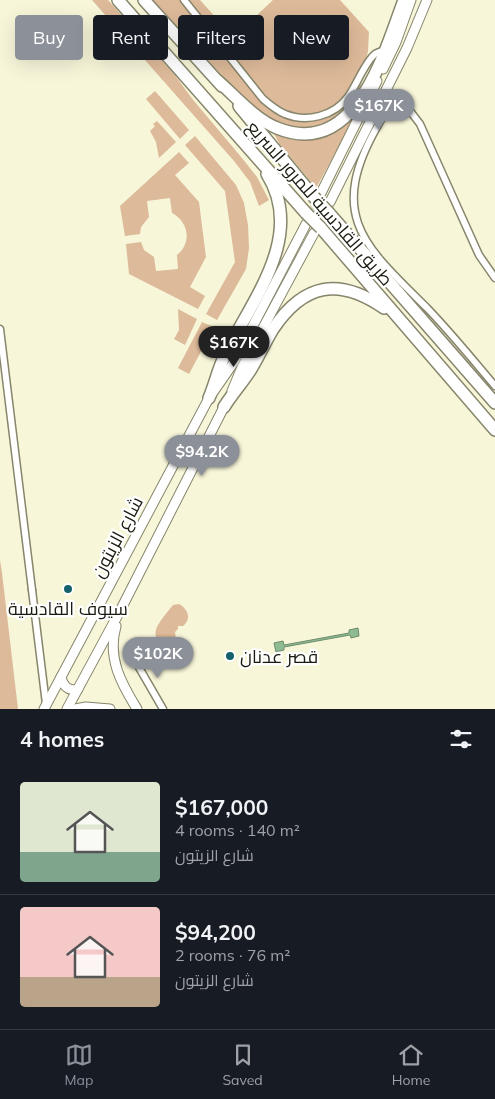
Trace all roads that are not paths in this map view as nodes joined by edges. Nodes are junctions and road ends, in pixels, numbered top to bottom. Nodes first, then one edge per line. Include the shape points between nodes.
1 (118, 0) edge
2 (144, 0) edge
3 (184, 0) edge
4 (404, 0) edge
5 (411, 0) edge
6 (427, 0) edge
7 (390, 44) junction
8 (406, 48) junction
9 (218, 81) junction
10 (254, 154) junction
11 (318, 195) junction
12 (330, 208) junction
13 (306, 218) junction
14 (317, 230) junction
15 (495, 278) edge
16 (396, 315) junction
17 (0, 329) edge
18 (495, 386) edge
19 (216, 388) junction
20 (231, 393) junction
21 (209, 398) junction
22 (495, 403) edge
23 (224, 407) junction
24 (495, 430) edge
25 (120, 611) junction
26 (136, 656) dead end
27 (61, 677) junction
28 (78, 689) junction
29 (45, 707) edge
30 (67, 709) edge
31 (75, 709) edge
32 (110, 709) edge
33 (137, 709) edge
34 (163, 709) edge

1 - 10 highway, طريق القادسية للمرور السريع
2 - 9 highway, طريق القادسية للمرور السريع
3 - 7 street via 263,99 285,114 299,118 312,118 337,107 347,98 373,55
4 - 7 highway
5 - 7 main road
6 - 8 main road
7 - 8 main road
7 - 9 highway via 354,110 337,124 314,133 300,134 276,128
7 - 11 main road
8 - 12 main road
9 - 11 highway, طريق القادسية للمرور السريع
10 - 13 highway, طريق القادسية للمرور السريع
10 - 21 highway via 270,179 278,203 281,231 266,278 224,357
11 - 12 highway, طريق القادسية للمرور السريع, bridge
12 - 22 highway, طريق القادسية للمرور السريع
13 - 14 highway, طريق القادسية للمرور السريع, bridge
13 - 19 main road, شارع الزيتون via 234,362
14 - 16 highway, طريق القادسية للمرور السريع
14 - 20 main road, شارع الزيتون
15 - 18 street via 479,255 420,124 407,107 397,105 388,108 368,143 356,177 354,203 360,229 376,255
16 - 23 highway via 365,296 343,289 315,292 301,299 279,322
16 - 24 highway, طريق القادسية للمرور السريع
17 - 29 street
19 - 20 main road via 230,379
19 - 21 main road, شارع الزيتون
20 - 23 main road, شارع الزيتون
21 - 27 main road, شارع الزيتون
23 - 25 main road, شارع الزيتون
25 - 28 main road, شارع الزيتون
25 - 33 main road via 112,651 121,684
26 - 34 street via 137,664
27 - 28 main road via 66,687
27 - 29 main road, شارع الزيتون
28 - 30 main road, شارع الزيتون
31 - 32 main road

